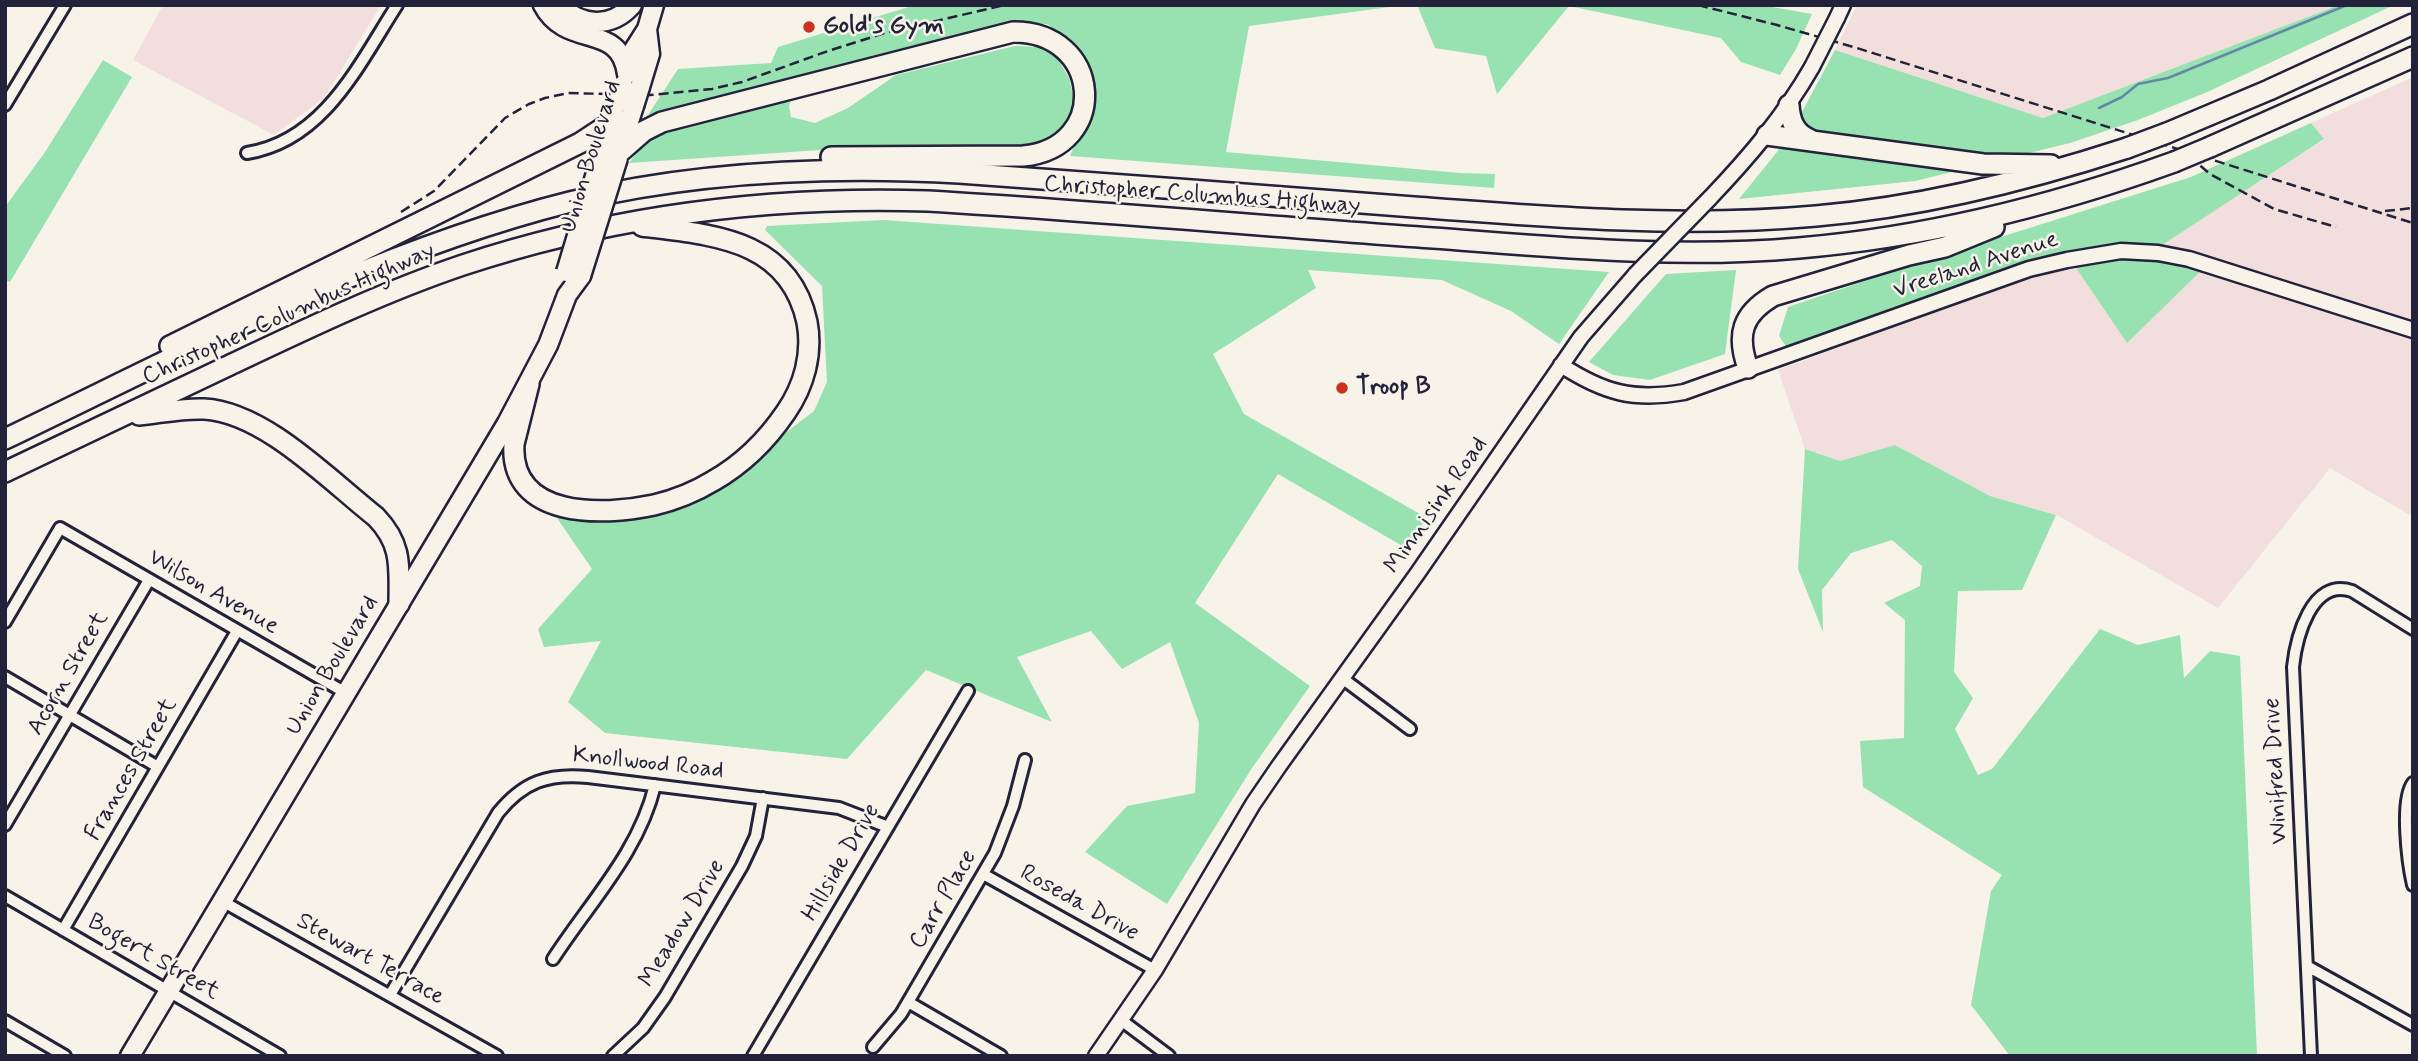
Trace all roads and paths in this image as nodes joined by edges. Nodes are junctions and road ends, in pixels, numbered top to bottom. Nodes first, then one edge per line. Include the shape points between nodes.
1 (65, 5) edge
2 (397, 5) edge
3 (543, 5) edge
4 (559, 5) edge
5 (632, 5) edge
6 (654, 5) edge
7 (1840, 12) edge
8 (2413, 24) edge
9 (2413, 57) edge
10 (630, 82) junction
11 (1789, 105) junction
12 (5, 106) edge
13 (621, 111) junction
14 (1767, 135) junction
15 (1819, 142) junction
16 (247, 153) dead end
17 (613, 154) junction
18 (2073, 165) junction
19 (781, 172) junction
20 (2051, 203) junction
21 (624, 224) junction
22 (2413, 330) edge
23 (1561, 365) junction
24 (154, 368) junction
25 (1748, 368) junction
26 (529, 384) junction
27 (124, 416) junction
28 (5, 439) edge
29 (5, 472) edge
30 (149, 580) junction
31 (398, 604) junction
32 (5, 622) edge
33 (2413, 629) edge
34 (237, 631) junction
35 (5, 677) edge
36 (1342, 678) junction
37 (968, 691) dead end
38 (346, 693) junction
39 (70, 715) junction
40 (1410, 729) dead end
41 (1024, 760) dead end
42 (158, 766) junction
43 (2413, 783) edge
44 (655, 785) junction
45 (763, 798) junction
46 (5, 825) edge
47 (888, 827) junction
48 (983, 874) junction
49 (2413, 885) edge
50 (5, 896) edge
51 (222, 901) junction
52 (63, 930) junction
53 (553, 959) dead end
54 (2306, 966) junction
55 (1155, 970) junction
56 (168, 992) junction
57 (390, 995) junction
58 (908, 1002) junction
59 (1122, 1020) junction
60 (5, 1021) edge
61 (2413, 1026) edge
62 (873, 1047) dead end
63 (65, 1056) edge
64 (130, 1056) edge
65 (281, 1056) edge
66 (497, 1056) edge
67 (613, 1056) edge
68 (753, 1056) edge
69 (1002, 1056) edge
70 (1096, 1056) edge
71 (1168, 1056) edge
72 (2311, 1056) edge

1 - 12 street
2 - 16 street via 327,111 281,142
3 - 10 main road via 566,29 613,44 624,58
4 - 5 main road via 579,19 596,23 614,19
6 - 10 main road, Union Boulevard via 647,29 650,54
7 - 11 street, Minnisink Road, bridge
8 - 18 highway, Christopher Columbus Highway, bridge via 2167,133
9 - 20 highway, Christopher Columbus Highway, bridge via 2210,148
10 - 13 main road, Union Boulevard, bridge
11 - 14 street, Minnisink Road
11 - 15 highway via 1798,132
13 - 17 main road, Union Boulevard
13 - 17 main road, Union Boulevard
13 - 24 highway via 596,134 568,149 166,348
14 - 15 highway
14 - 23 street, Minnisink Road, bridge via 1598,315
15 - 18 highway via 1983,164
17 - 19 highway via 662,122 1013,32 1052,40 1071,54 1082,74 1084,99 1079,121 1065,140 1044,152 807,158
17 - 26 main road, Union Boulevard, bridge via 567,295
18 - 19 highway, Christopher Columbus Highway via 1950,197 1870,210 1784,219 1675,222 1549,217 948,172
19 - 24 highway, Christopher Columbus Highway via 621,192 485,226 346,278
20 - 21 highway, Christopher Columbus Highway via 1865,241 1695,254 1592,251 897,200 780,202
20 - 25 highway via 1945,247 1773,296 1745,323 1742,340
21 - 26 highway via 731,240 758,251 779,268 800,300 809,338 803,379 790,407 756,449 694,491 637,508 579,509 543,500 518,472 514,444
21 - 27 highway, Christopher Columbus Highway via 512,250 415,282
22 - 25 street, Vreeland Avenue via 2189,259 2121,251 2021,271
23 - 25 street, Vreeland Avenue via 1598,386 1647,396 1684,391
23 - 36 street, Minnisink Road
24 - 28 highway, Christopher Columbus Highway
26 - 31 main road, Union Boulevard
27 - 29 highway, Christopher Columbus Highway
27 - 31 highway via 202,409 246,419 271,432 390,533 399,564
30 - 32 street, Wilson Avenue via 60,528
30 - 34 street, Wilson Avenue
30 - 39 street, Acorn Street
31 - 38 main road, Union Boulevard
33 - 54 street, Winifred Drive via 2343,588 2317,601 2296,642 2293,667
34 - 38 street, Wilson Avenue
34 - 42 street, Frances Street
35 - 39 street
36 - 40 street
36 - 55 street, Minnisink Road via 1253,804
37 - 47 street, Hillside Drive
38 - 51 main road, Union Boulevard
39 - 42 street
39 - 46 street, Acorn Street
41 - 48 street, Carr Place via 1008,822
42 - 52 street, Frances Street
43 - 49 street via 2407,801
44 - 45 street, Knollwood Road
44 - 53 street via 649,809 625,857
44 - 57 street, Knollwood Road via 567,775 544,779 513,796 498,813
45 - 47 street, Knollwood Road via 839,808
45 - 67 street, Meadow Drive via 756,836 742,866 665,998 643,1028
47 - 68 street, Hillside Drive
48 - 55 street, Roseda Drive
48 - 58 street, Carr Place
50 - 52 street, Bogert Street
51 - 56 main road, Union Boulevard
51 - 57 street, Stewart Terrace
52 - 56 street, Bogert Street
54 - 61 street
54 - 72 street, Winifred Drive
55 - 59 street, Minnisink Road
56 - 64 main road, Union Boulevard
56 - 65 street, Bogert Street
57 - 66 street, Stewart Terrace
58 - 62 street, Carr Place
58 - 69 street
59 - 70 street, Minnisink Road
59 - 71 street
60 - 63 street

